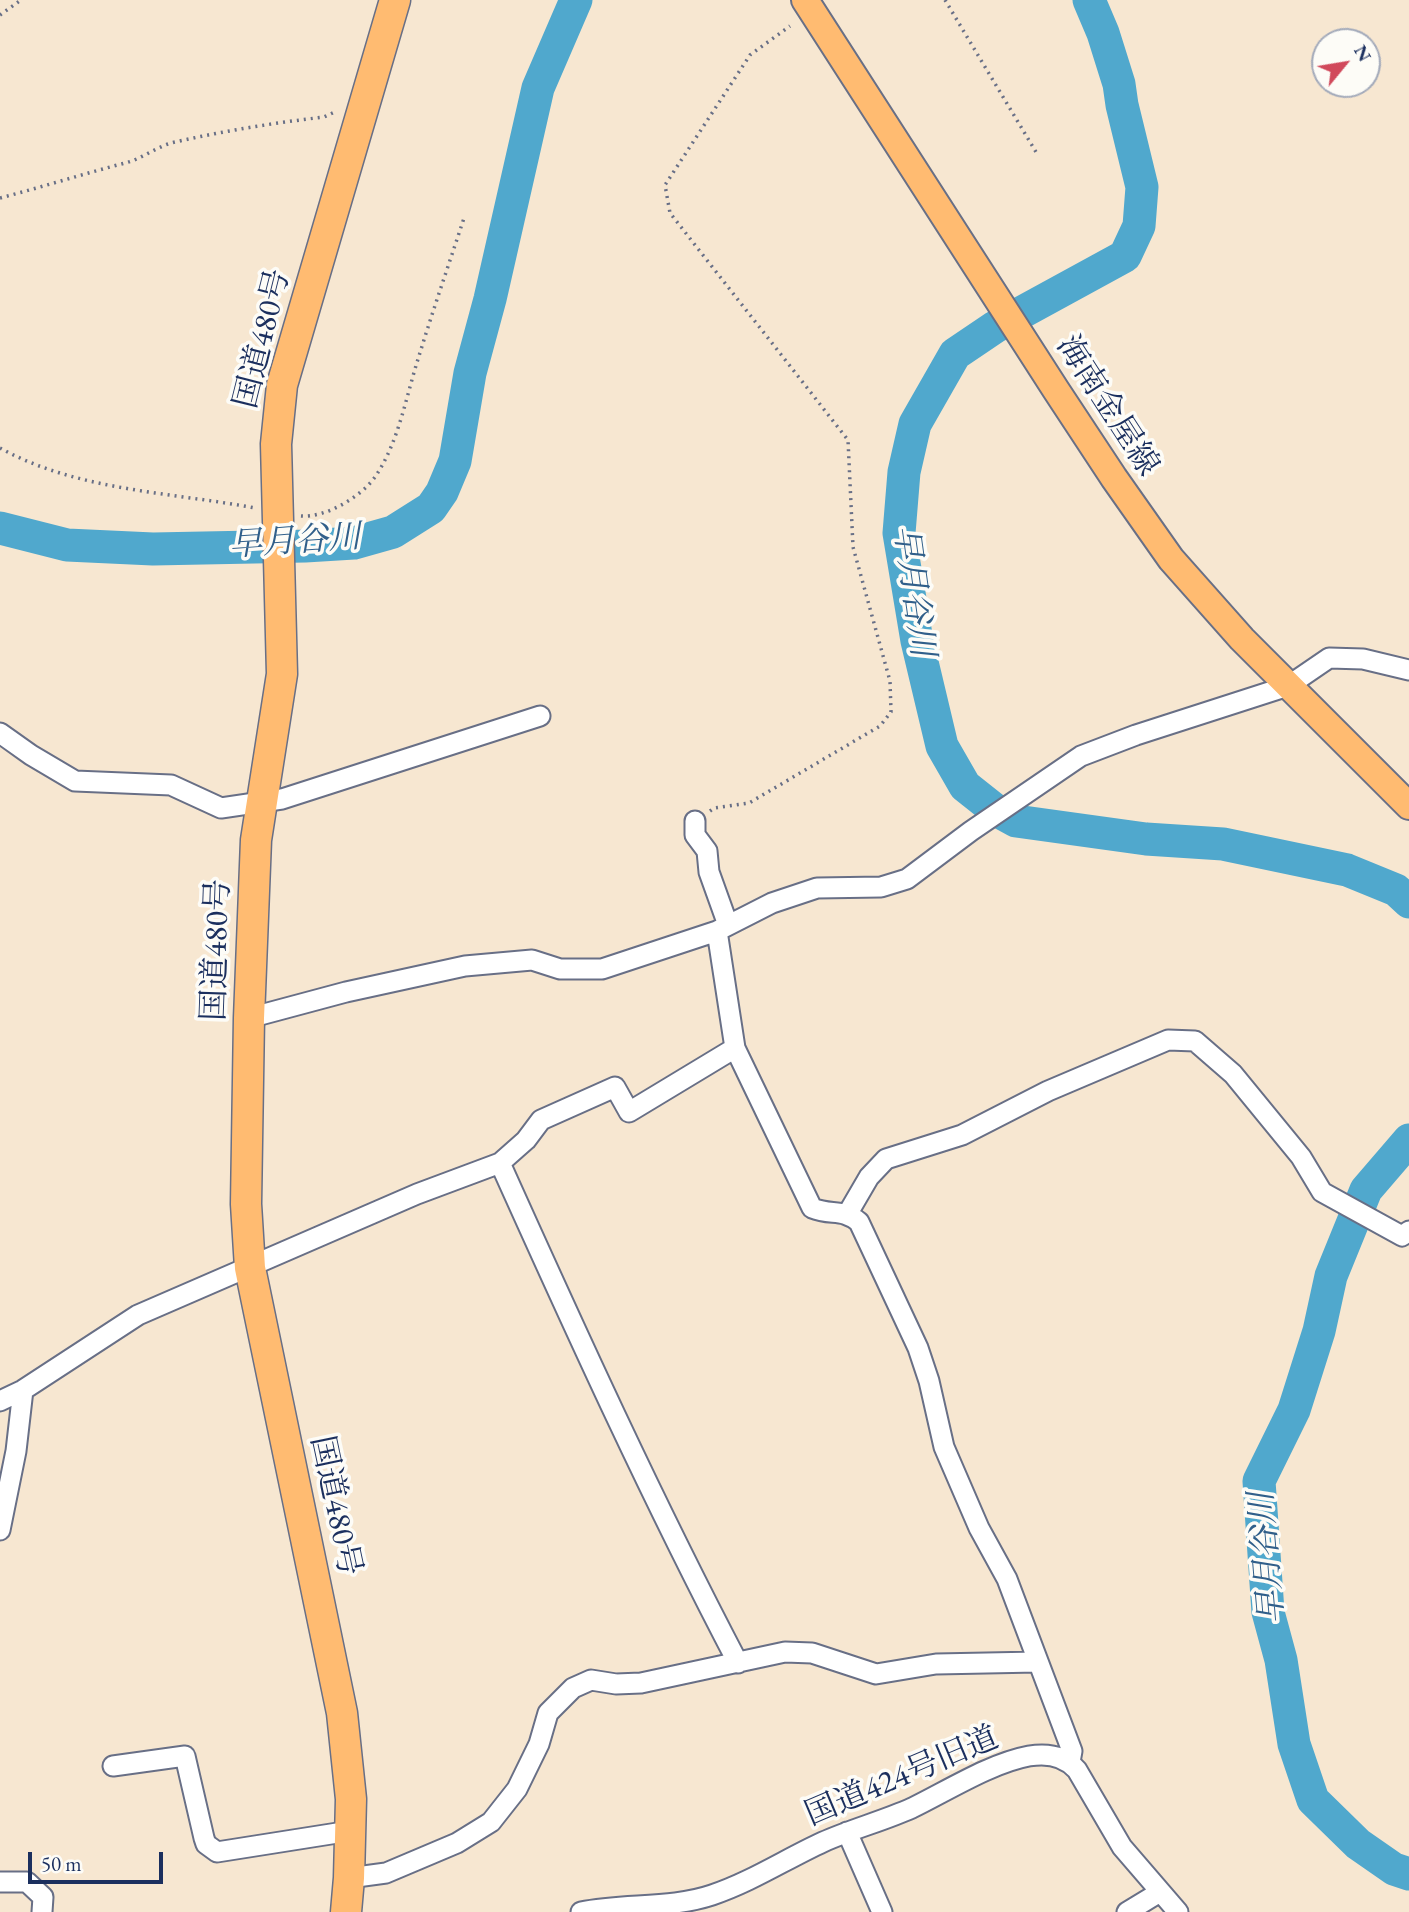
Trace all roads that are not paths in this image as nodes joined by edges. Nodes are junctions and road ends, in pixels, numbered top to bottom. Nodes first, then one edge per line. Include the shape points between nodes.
1 (395, 0) edge
2 (805, 0) edge
3 (1409, 670) edge
4 (1288, 686) junction
5 (540, 716) dead end
6 (0, 733) edge
7 (262, 802) junction
8 (1409, 806) edge
9 (695, 821) road end
10 (723, 928) junction
11 (249, 1018) junction
12 (735, 1048) junction
13 (500, 1163) junction
14 (848, 1213) junction
15 (1409, 1231) edge
16 (250, 1268) junction
17 (23, 1390) junction
18 (0, 1401) edge
19 (0, 1530) edge
20 (1037, 1662) junction
21 (738, 1663) junction
22 (1070, 1762) junction
23 (113, 1766) dead end
24 (350, 1831) junction
25 (847, 1832) junction
26 (349, 1878) junction
27 (0, 1882) edge
28 (1160, 1892) junction
29 (42, 1912) edge
30 (346, 1912) edge
31 (581, 1912) edge
32 (882, 1912) edge
33 (1127, 1912) edge
34 (1178, 1912) edge

1 - 7 highway, 国道480号 via 282,385 276,444 282,674
2 - 4 main road, 海南金屋線 via 1056,390 1171,559
3 - 4 street via 1363,659 1329,659
4 - 8 main road, 海南金屋線
4 - 10 street via 1081,756 907,879 881,887 817,888 772,903
5 - 7 street
6 - 7 street via 75,780 171,785 221,808
7 - 11 highway, 国道480号 via 256,840
9 - 10 street via 695,835 707,851
10 - 11 street via 602,969 560,969 532,960 465,966
10 - 12 street
11 - 16 highway, 国道480号 via 246,1204
12 - 13 street via 629,1112 615,1087 541,1120
12 - 14 street via 812,1208
13 - 16 street via 417,1194
13 - 21 street via 604,1393
14 - 15 street via 886,1158 962,1135 1048,1091 1168,1040 1195,1041 1233,1074 1301,1157 1322,1192 1402,1236
14 - 20 street via 859,1222 918,1348 943,1447 1007,1579
16 - 17 street via 138,1315
16 - 24 highway, 国道480号 via 342,1713
17 - 18 street
17 - 19 street
20 - 21 street via 936,1664 876,1674 812,1653 785,1651
20 - 22 street via 1072,1751
21 - 26 street via 641,1683 591,1680 573,1688 548,1713 517,1789 491,1822 457,1843 386,1873
22 - 25 street, 国道424号旧道 via 1053,1755 1026,1757
22 - 28 street via 1116,1839
23 - 24 street via 185,1756 204,1838 217,1852
24 - 26 highway, 国道480号
25 - 31 street, 国道424号旧道 via 712,1895
25 - 32 street
26 - 30 highway, 国道480号
27 - 29 street via 27,1882 43,1897
28 - 33 street
28 - 34 street

